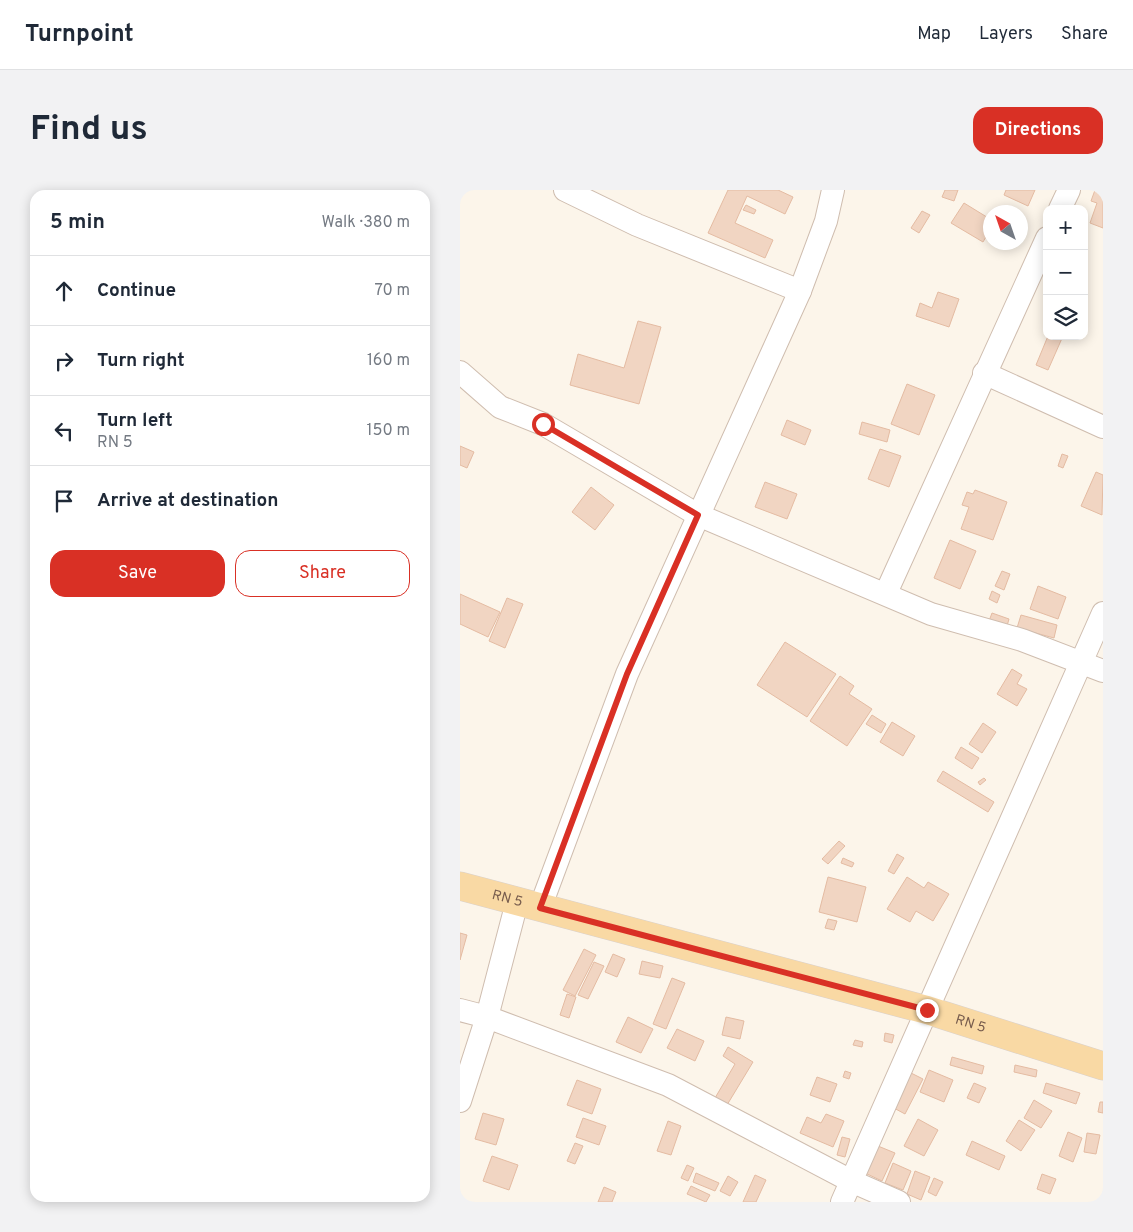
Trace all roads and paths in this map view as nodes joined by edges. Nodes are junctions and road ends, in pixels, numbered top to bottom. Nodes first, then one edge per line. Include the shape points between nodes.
1 (565, 190) edge
2 (833, 190) edge
3 (1068, 190) edge
4 (1062, 205) edge
5 (1043, 247) edge
6 (800, 291) junction
7 (460, 372) edge
8 (984, 374) junction
9 (1103, 427) edge
10 (698, 515) junction
11 (886, 593) junction
12 (1103, 614) edge
13 (1081, 664) junction
14 (1103, 671) edge
15 (460, 886) edge
16 (528, 905) junction
17 (460, 1010) edge
18 (927, 1010) junction
19 (487, 1017) junction
20 (1103, 1066) edge
21 (460, 1101) edge
22 (850, 1181) junction
23 (842, 1202) edge
24 (899, 1202) edge

1 - 6 street via 637,225
2 - 6 street via 826,221
3 - 4 street
5 - 8 street
6 - 10 street
7 - 10 street via 500,408 543,424
8 - 9 street
8 - 11 street
10 - 11 street
10 - 16 street
11 - 13 street via 930,614 1022,640
12 - 13 street
13 - 14 street
13 - 18 street
15 - 16 main road, RN 5 / RN 5
16 - 18 main road, RN 5 / RN 5
16 - 19 street
17 - 19 street
18 - 20 main road, RN 5 / RN 5
18 - 22 street
19 - 21 street
19 - 22 street via 668,1085
22 - 23 street
22 - 24 street

